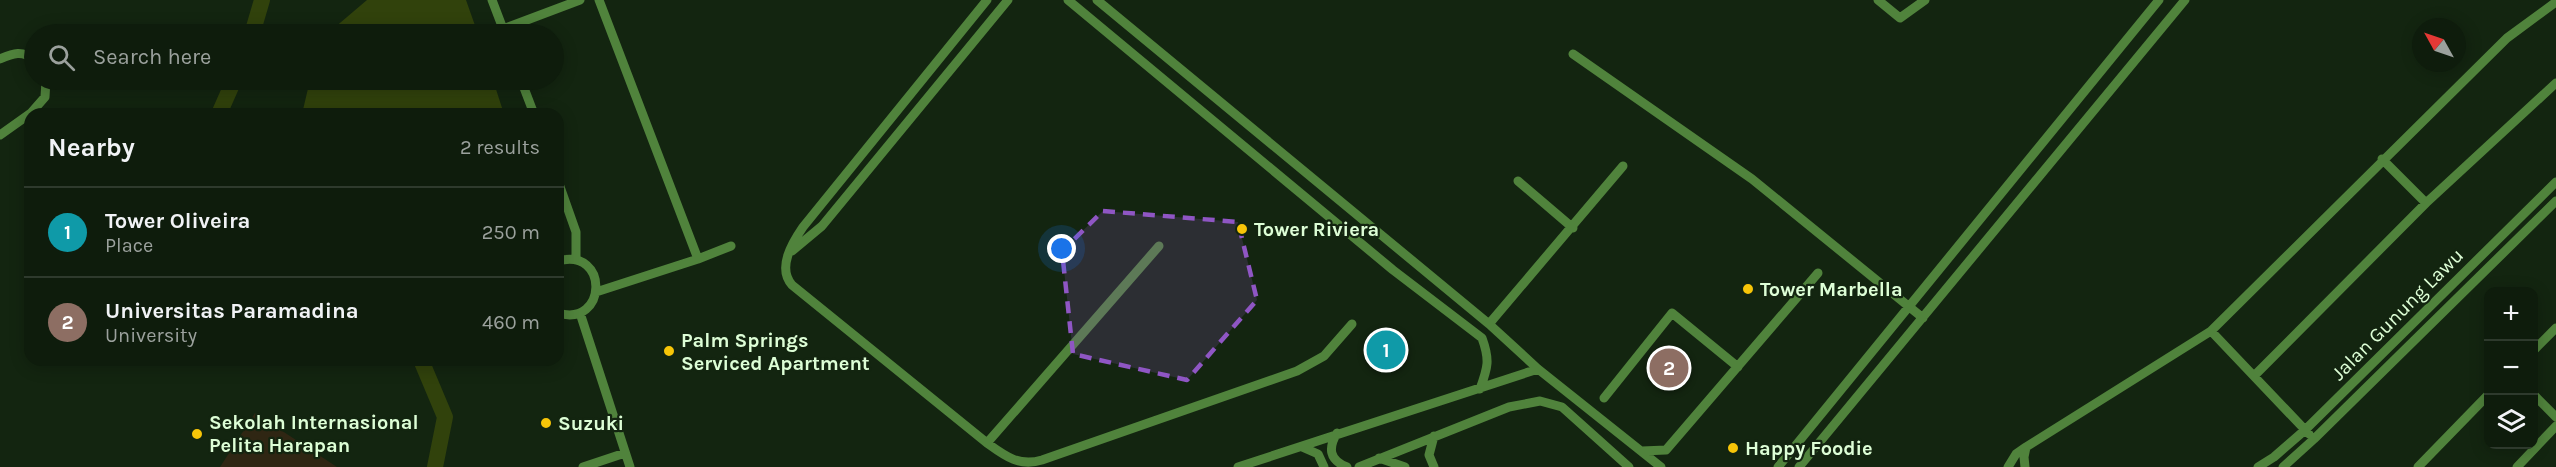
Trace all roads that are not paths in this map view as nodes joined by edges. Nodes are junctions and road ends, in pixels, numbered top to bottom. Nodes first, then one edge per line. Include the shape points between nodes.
1 (492, 0) edge
2 (580, 0) edge
3 (599, 0) edge
4 (987, 0) edge
5 (1008, 0) edge
6 (1068, 0) edge
7 (1097, 0) edge
8 (1878, 0) edge
9 (1925, 0) edge
10 (2159, 0) edge
11 (2185, 0) edge
12 (2556, 2) edge
13 (501, 24) edge
14 (523, 24) edge
15 (1573, 54) dead end
16 (24, 55) edge
17 (0, 60) edge
18 (2556, 83) edge
19 (45, 90) edge
20 (525, 90) edge
21 (35, 108) edge
22 (532, 108) edge
23 (24, 117) edge
24 (0, 135) edge
25 (1263, 138) junction
26 (1250, 152) junction
27 (2382, 159) junction
28 (1623, 166) dead end
29 (1518, 181) dead end
30 (2556, 182) edge
31 (564, 198) edge
32 (2556, 201) edge
33 (2426, 203) junction
34 (1573, 228) junction
35 (730, 246) dead end
36 (1159, 246) dead end
37 (790, 252) junction
38 (698, 259) junction
39 (576, 260) junction
40 (564, 261) edge
41 (1818, 273) dead end
42 (596, 292) junction
43 (1910, 306) junction
44 (580, 313) junction
45 (564, 314) edge
46 (1923, 318) junction
47 (1352, 324) dead end
48 (1489, 324) junction
49 (2556, 328) edge
50 (2211, 331) junction
51 (2538, 346) edge
52 (1738, 367) junction
53 (1538, 369) junction
54 (2254, 376) junction
55 (1480, 389) junction
56 (1604, 398) dead end
57 (2484, 399) edge
58 (2538, 399) edge
59 (2556, 417) edge
60 (2556, 426) edge
61 (2305, 430) junction
62 (1337, 433) junction
63 (1434, 436) junction
64 (2314, 439) junction
65 (987, 443) junction
66 (1302, 447) junction
67 (2026, 447) junction
68 (1642, 452) junction
69 (625, 453) junction
70 (1379, 458) junction
71 (613, 462) edge
72 (583, 467) edge
73 (630, 467) edge
74 (1238, 467) edge
75 (1324, 467) edge
76 (1347, 467) edge
77 (1359, 467) edge
78 (1405, 467) edge
79 (1434, 467) edge
80 (1629, 467) edge
81 (1661, 467) edge
82 (1778, 467) edge
83 (1799, 467) edge
84 (2008, 467) edge
85 (2025, 467) edge
86 (2258, 467) edge
87 (2283, 467) edge
88 (2418, 467) edge
89 (2517, 467) edge

1 - 13 street
2 - 14 street
3 - 38 street
4 - 37 street via 807,221
5 - 37 street via 822,226
6 - 26 street
7 - 25 street
8 - 9 street via 1900,18
10 - 43 street
11 - 46 street
12 - 27 street via 2507,38
15 - 43 street via 1752,179
16 - 17 street via 15,53
18 - 33 street
19 - 21 street via 45,97
20 - 22 street
23 - 24 street
25 - 26 street
25 - 48 street
26 - 55 street via 1482,339 1488,369
27 - 33 street
27 - 50 street
28 - 34 street
29 - 34 street
30 - 61 street, Jalan Gunung Lawu
31 - 39 street via 576,232
32 - 64 street, Jalan Gunung Lawu
33 - 54 street
34 - 48 street
35 - 38 street
36 - 65 street
37 - 65 street via 785,270 792,285
38 - 42 street
39 - 40 street
39 - 42 street via 590,269
41 - 52 street
42 - 44 street via 591,305
43 - 46 street
43 - 82 street
44 - 45 street
44 - 69 street
46 - 83 street
47 - 65 street via 1324,356 1297,371 1042,460 1014,461
48 - 53 street
49 - 51 street
50 - 54 street
50 - 67 street
52 - 56 street via 1672,313
52 - 68 street via 1666,450
53 - 55 street
53 - 68 street
54 - 61 street
55 - 62 street
57 - 88 street
58 - 59 street
60 - 89 street
61 - 64 street
61 - 86 street, Jalan Gunung Lawu
62 - 66 street
62 - 76 street via 1330,447 1331,455
63 - 70 street
63 - 79 street via 1429,455
63 - 80 street via 1509,407 1540,401 1562,407
64 - 87 street, Jalan Gunung Lawu
66 - 74 street
66 - 75 street via 1318,454
67 - 84 street
67 - 85 street
68 - 81 street
69 - 71 street
69 - 73 street
70 - 77 street
70 - 78 street
71 - 72 street

